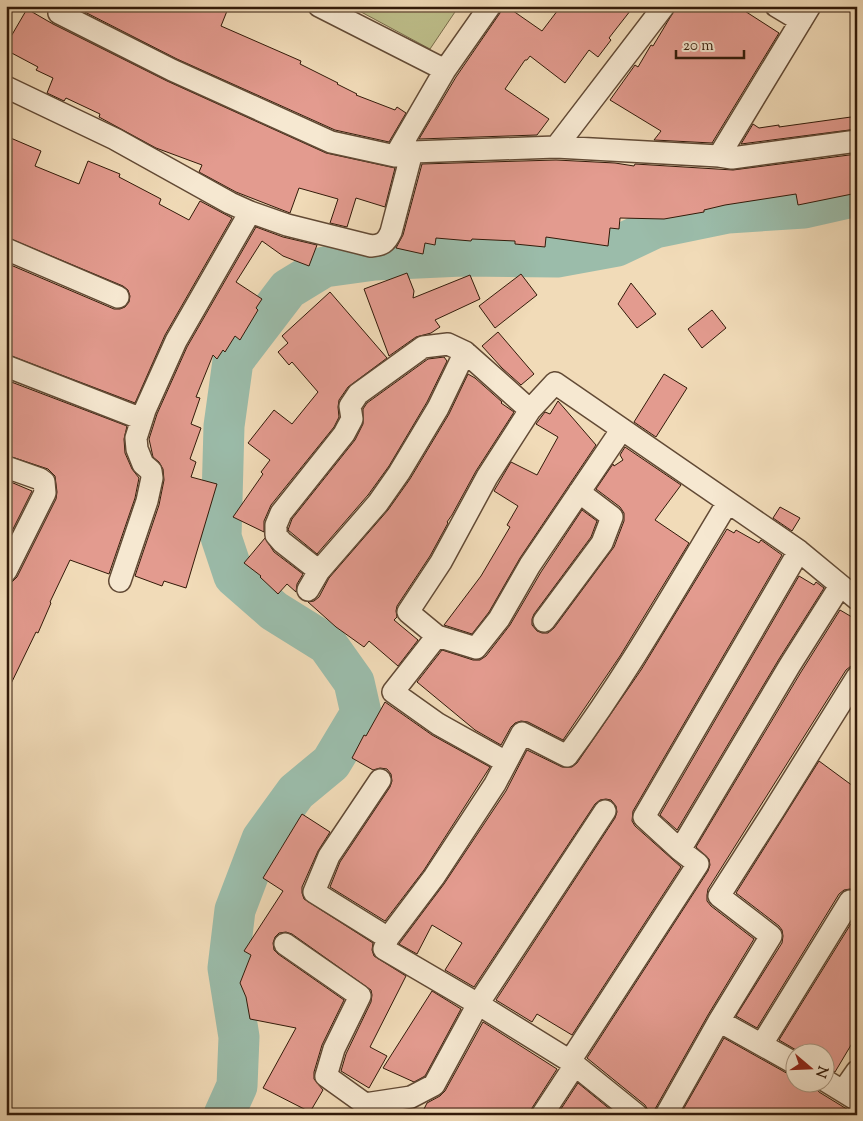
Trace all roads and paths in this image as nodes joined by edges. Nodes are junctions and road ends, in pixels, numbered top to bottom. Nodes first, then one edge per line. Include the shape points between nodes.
1 (319, 6) edge
2 (490, 6) edge
3 (664, 6) edge
4 (776, 6) edge
5 (56, 8) edge
6 (806, 14) edge
7 (445, 70) junction
8 (6, 87) edge
9 (857, 141) edge
10 (556, 147) junction
11 (403, 154) junction
12 (720, 156) junction
13 (250, 212) junction
14 (6, 249) edge
15 (118, 297) dead end
16 (465, 352) junction
17 (6, 366) edge
18 (530, 410) junction
19 (142, 419) junction
20 (622, 428) junction
21 (6, 467) edge
22 (579, 492) junction
23 (728, 502) junction
24 (799, 551) junction
25 (8, 564) edge
26 (319, 571) junction
27 (120, 581) dead end
28 (840, 586) junction
29 (308, 590) dead end
30 (857, 599) edge
31 (544, 622) dead end
32 (437, 636) junction
33 (857, 677) edge
34 (506, 762) junction
35 (380, 780) dead end
36 (605, 811) dead end
37 (680, 850) junction
38 (850, 901) dead end
39 (388, 938) junction
40 (285, 944) dead end
41 (478, 1004) junction
42 (719, 1021) junction
43 (762, 1044) junction
44 (786, 1058) edge
45 (570, 1061) junction
46 (857, 1071) edge
47 (842, 1091) edge
48 (542, 1115) edge
49 (637, 1115) edge
50 (666, 1115) edge

1 - 7 street
2 - 7 street
3 - 10 street
4 - 6 street
5 - 11 street via 172,70 332,142
6 - 12 street
7 - 11 street
8 - 13 street via 114,139
9 - 12 street via 732,158
10 - 11 street
10 - 12 street
11 - 13 street via 390,232 381,245 370,246
13 - 19 street via 176,341
14 - 15 street
16 - 18 street
16 - 26 street via 438,408 398,473 378,503
16 - 26 street via 448,344 423,347 358,394 350,406 352,419 344,434 281,513 276,525 276,534 282,542
17 - 19 street
18 - 20 street via 555,383
18 - 32 street via 408,612
19 - 27 street via 136,438 137,449 152,478
20 - 22 street
20 - 23 street
21 - 25 street via 40,479 46,487
22 - 31 street via 612,517 602,543
22 - 32 street via 530,565 499,619 476,648
23 - 24 street
23 - 34 street via 643,643 568,756 522,733
24 - 28 street
24 - 37 street via 644,817
26 - 29 street
28 - 30 street
28 - 37 street
32 - 34 street via 393,692 438,724
33 - 42 street via 719,896 770,936
34 - 39 street via 434,877
35 - 39 street via 329,856 314,892
36 - 41 street
37 - 45 street via 698,864
38 - 43 street
39 - 41 street via 384,949
40 - 41 street via 360,996 334,1050 326,1076 365,1104 412,1097 434,1085
41 - 45 street
42 - 43 street
42 - 50 street
43 - 44 street
45 - 48 street via 571,1072
45 - 49 street
46 - 47 street

